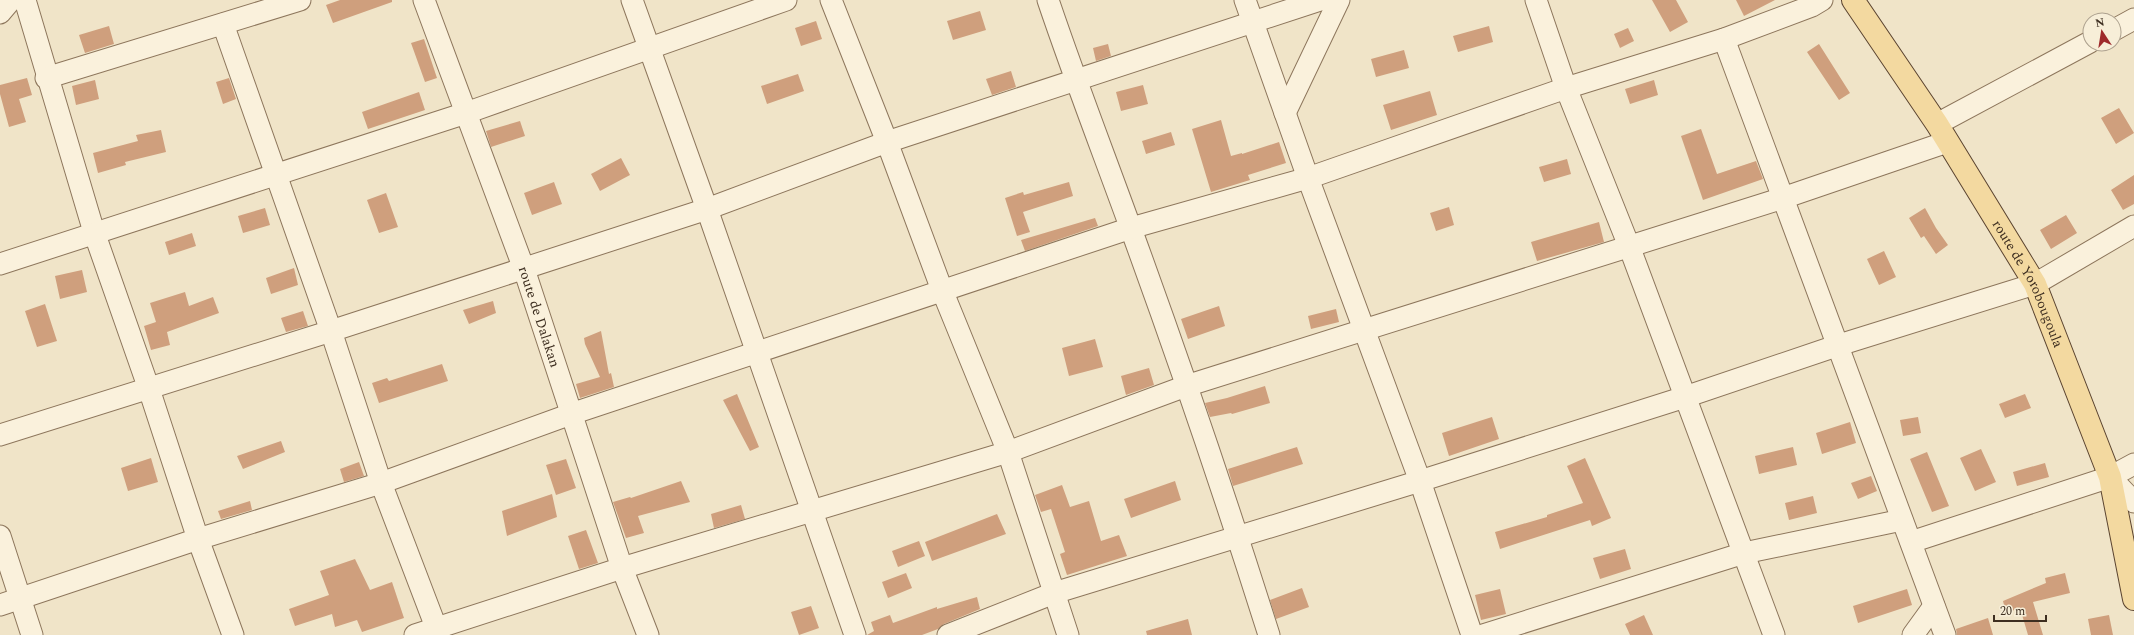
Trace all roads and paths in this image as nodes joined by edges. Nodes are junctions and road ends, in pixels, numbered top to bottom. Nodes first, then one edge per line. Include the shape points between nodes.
1 (11, 0) edge
2 (25, 0) edge
3 (300, 0) edge
4 (424, 0) edge
5 (632, 0) edge
6 (786, 0) edge
7 (831, 0) edge
8 (1048, 0) edge
9 (1246, 0) edge
10 (1320, 0) edge
11 (1339, 0) edge
12 (1536, 0) edge
13 (1822, 0) edge
14 (1852, 0) edge
15 (0, 13) edge
16 (2134, 19) edge
17 (1254, 23) junction
18 (223, 24) junction
19 (2122, 26) edge
20 (1724, 39) junction
21 (2082, 47) edge
22 (648, 48) junction
23 (46, 78) junction
24 (1075, 80) junction
25 (1566, 88) junction
26 (466, 113) junction
27 (1285, 113) junction
28 (1942, 133) junction
29 (887, 142) junction
30 (276, 175) junction
31 (1308, 178) junction
32 (1783, 198) junction
33 (707, 209) junction
34 (2134, 226) edge
35 (1131, 228) junction
36 (94, 232) junction
37 (1629, 246) junction
38 (0, 264) edge
39 (524, 269) junction
40 (2035, 284) junction
41 (942, 290) junction
42 (1364, 328) junction
43 (331, 331) junction
44 (1839, 345) junction
45 (757, 352) junction
46 (1186, 386) junction
47 (149, 389) junction
48 (1685, 397) junction
49 (572, 414) junction
50 (0, 435) edge
51 (1008, 452) junction
52 (2134, 464) edge
53 (2110, 477) junction
54 (1420, 481) junction
55 (381, 483) junction
56 (2134, 502) edge
57 (811, 512) junction
58 (1902, 520) junction
59 (0, 536) edge
60 (1237, 536) junction
61 (198, 539) junction
62 (1911, 542) junction
63 (1744, 553) junction
64 (622, 568) junction
65 (1054, 593) junction
66 (20, 598) junction
67 (2134, 600) edge
68 (0, 605) edge
69 (1934, 606) junction
70 (438, 631) edge
71 (32, 635) edge
72 (233, 635) edge
73 (414, 635) edge
74 (648, 635) edge
75 (854, 635) edge
76 (948, 635) edge
77 (1068, 635) edge
78 (1269, 635) edge
79 (1472, 635) edge
80 (1482, 635) edge
81 (1774, 635) edge
82 (1914, 635) edge
83 (1945, 635) edge

1 - 15 street
2 - 23 street
3 - 18 street
4 - 26 street, route de Dalakan
5 - 22 street
6 - 22 street
7 - 29 street
8 - 24 street
9 - 17 street
10 - 17 street
11 - 27 street
12 - 25 street
13 - 20 street
14 - 28 main road, route de Yorobougoula
16 - 19 street
17 - 24 street
17 - 27 street
18 - 23 street
18 - 30 street
20 - 25 street
20 - 32 street
21 - 28 street
22 - 26 street
22 - 33 street
23 - 36 street
24 - 29 street
24 - 35 street
25 - 31 street
25 - 37 street
26 - 30 street
26 - 39 street, route de Dalakan
27 - 31 street
28 - 32 street
28 - 40 main road, route de Yorobougoula
29 - 33 street
29 - 41 street
30 - 36 street
30 - 43 street
31 - 35 street
31 - 42 street
32 - 37 street
32 - 44 street
33 - 39 street
33 - 45 street
34 - 40 street
35 - 41 street
35 - 46 street
36 - 38 street
36 - 47 street
37 - 42 street
37 - 48 street
39 - 43 street
39 - 49 street, route de Dalakan
40 - 44 street
40 - 53 main road, route de Yorobougoula
41 - 45 street
41 - 51 street
42 - 46 street
42 - 54 street
43 - 47 street
43 - 55 street
44 - 48 street
44 - 58 street
45 - 49 street
45 - 57 street
46 - 51 street
46 - 60 street
47 - 50 street
47 - 61 street
48 - 54 street
48 - 63 street
49 - 55 street
49 - 64 street, route de Dalakan
51 - 57 street
51 - 65 street
52 - 53 street
53 - 56 street
53 - 62 street
53 - 67 main road, route de Yorobougoula
54 - 60 street
54 - 79 street
55 - 61 street
55 - 70 street
57 - 64 street
57 - 75 street
58 - 62 street
58 - 63 street
59 - 66 street
60 - 65 street
60 - 78 street
61 - 66 street
61 - 72 street
62 - 69 street
63 - 80 street
63 - 81 street
64 - 70 street
64 - 74 street, route de Dalakan
65 - 76 street
65 - 77 street
66 - 68 street
66 - 71 street
69 - 82 street
69 - 83 street
70 - 73 street

